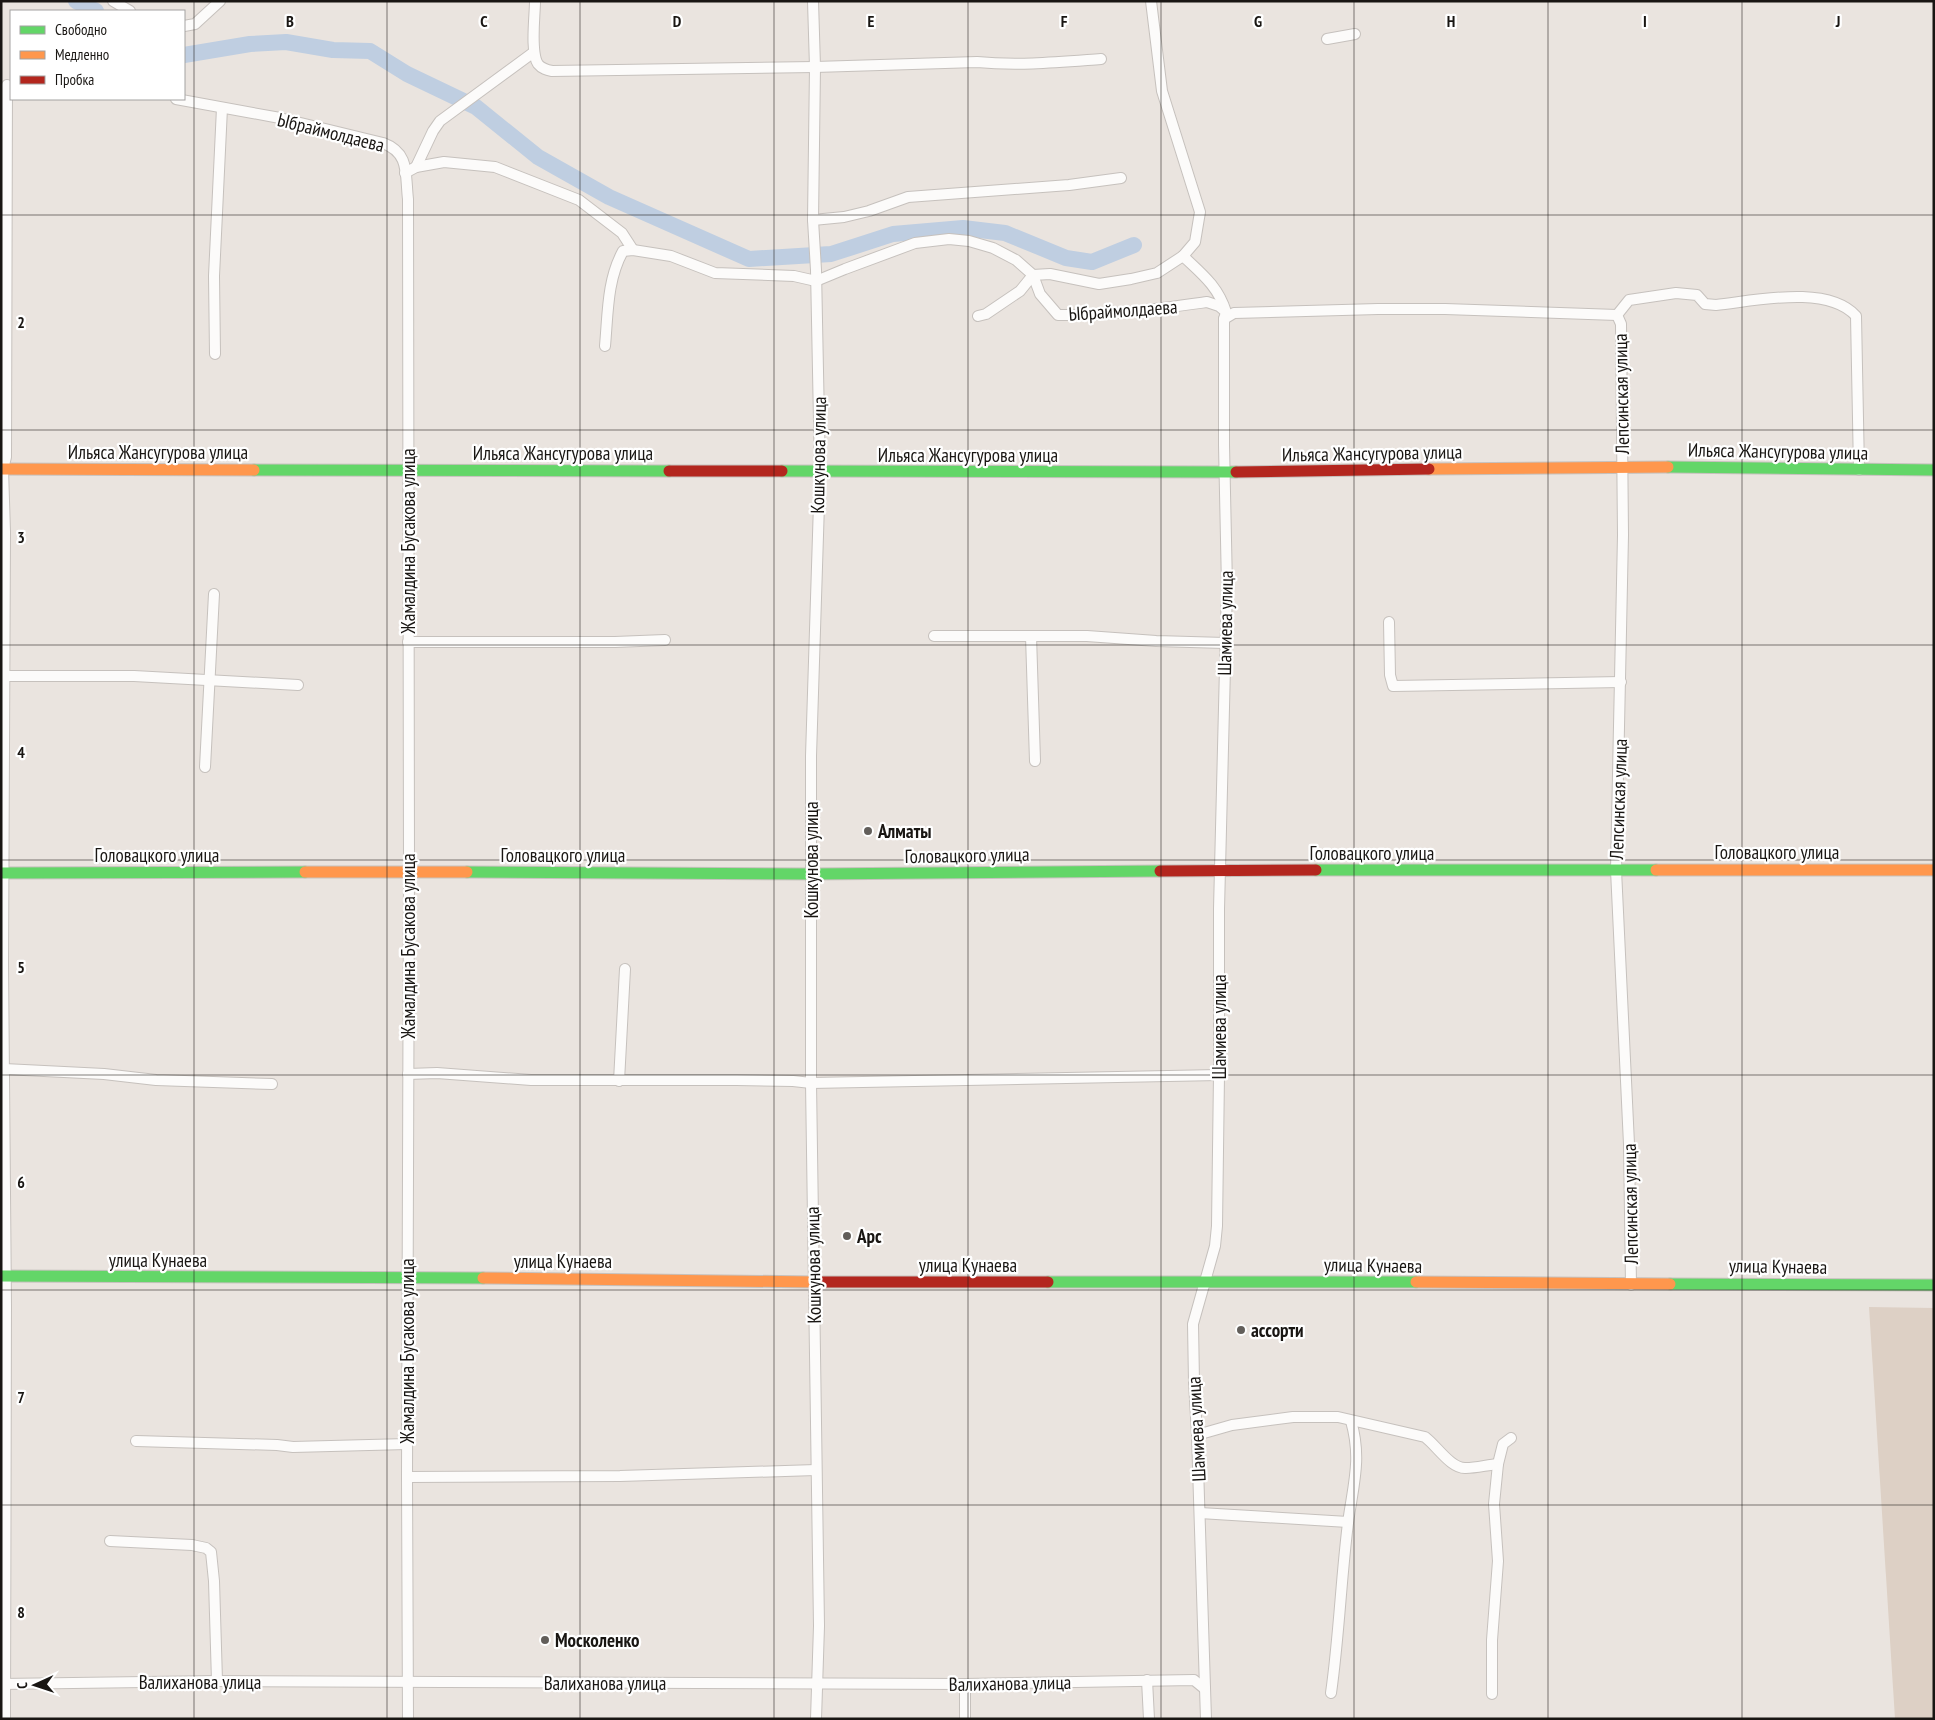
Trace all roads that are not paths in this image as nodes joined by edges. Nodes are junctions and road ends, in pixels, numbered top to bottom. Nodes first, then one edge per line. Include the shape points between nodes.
1 (112, 1) edge
2 (220, 1) edge
3 (535, 1) edge
4 (813, 1) edge
5 (1151, 1) edge
6 (128, 10) edge
7 (185, 26) edge
8 (1354, 34) dead end
9 (1327, 39) dead end
10 (534, 52) junction
11 (1101, 59) dead end
12 (815, 67) junction
13 (7, 84) edge
14 (185, 100) edge
15 (222, 108) junction
16 (416, 167) junction
17 (405, 173) junction
18 (1121, 178) dead end
19 (814, 220) junction
20 (632, 250) junction
21 (1183, 256) junction
22 (1033, 275) junction
23 (816, 282) junction
24 (1617, 314) junction
25 (1225, 315) junction
26 (978, 316) dead end
27 (605, 346) dead end
28 (215, 354) dead end
29 (1622, 467) junction
30 (2, 469) edge
31 (407, 470) junction
32 (1859, 470) junction
33 (1934, 470) edge
34 (820, 472) junction
35 (1225, 472) junction
36 (214, 594) dead end
37 (1389, 622) dead end
38 (934, 636) dead end
39 (1031, 636) junction
40 (665, 640) dead end
41 (408, 642) junction
42 (1224, 643) junction
43 (4, 676) junction
44 (209, 680) junction
45 (1621, 682) junction
46 (298, 684) dead end
47 (1036, 760) dead end
48 (204, 767) dead end
49 (1220, 870) junction
50 (1616, 870) junction
51 (1934, 870) edge
52 (409, 872) junction
53 (2, 873) edge
54 (811, 874) junction
55 (625, 969) dead end
56 (4, 1069) junction
57 (408, 1074) junction
58 (1219, 1075) junction
59 (619, 1081) junction
60 (811, 1083) junction
61 (272, 1084) dead end
62 (3, 1276) edge
63 (408, 1278) junction
64 (814, 1282) junction
65 (1205, 1282) junction
66 (1631, 1285) junction
67 (1934, 1285) edge
68 (1351, 1421) junction
69 (1197, 1435) junction
70 (1512, 1438) dead end
71 (136, 1441) dead end
72 (407, 1444) junction
73 (1498, 1464) junction
74 (816, 1470) junction
75 (407, 1478) junction
76 (1200, 1513) junction
77 (1348, 1522) junction
78 (110, 1541) dead end
79 (1147, 1680) junction
80 (216, 1681) junction
81 (407, 1682) junction
82 (4, 1684) edge
83 (816, 1684) junction
84 (965, 1684) junction
85 (1206, 1689) junction
86 (1332, 1693) dead end
87 (1492, 1694) dead end
88 (5, 1719) edge
89 (408, 1719) edge
90 (816, 1719) edge
91 (965, 1719) edge
92 (1149, 1719) edge
93 (1206, 1719) edge

1 - 6 street
2 - 7 street via 195,24
3 - 10 street
4 - 12 street, Кошкунова улица
5 - 21 street via 1162,91 1200,212 1195,242
8 - 9 street
10 - 12 street via 538,64 552,71
10 - 16 street via 440,121
11 - 12 street via 1041,64 960,62
12 - 19 street, Кошкунова улица
13 - 30 street via 6,457
14 - 15 street, Ыбраймолдаева
15 - 17 street, Ыбраймолдаева via 280,118 390,146 404,161
15 - 28 street via 215,266
16 - 17 street
16 - 20 street via 444,162 495,167 579,200 622,233
17 - 31 street, Жамалдина Бусакова улица via 408,199
18 - 19 street via 908,197 869,211
19 - 23 street, Кошкунова улица
20 - 23 street via 671,256 715,273 794,276
20 - 27 street via 623,251 611,278
21 - 22 street via 1157,272 1099,284 1050,274
21 - 25 street via 1222,298
22 - 23 street, Ыбраймолдаева via 1016,260 993,248 949,239 915,243
22 - 25 street, Ыбраймолдаева via 1040,294 1058,315 1128,313 1207,302 1219,306
22 - 26 street via 1020,291
23 - 34 street, Кошкунова улица
24 - 25 street via 1378,309
24 - 29 street, Лепсинская улица via 1621,324
24 - 32 street via 1629,300 1676,293 1697,295 1706,304 1716,305 1816,296 1849,308 1856,316
25 - 35 street, Шамиева улица
29 - 32 street, Ильяса Жансугурова улица
29 - 35 street, Ильяса Жансугурова улица
29 - 45 street, Лепсинская улица
30 - 31 street, Ильяса Жансугурова улица
30 - 43 street
31 - 34 street, Ильяса Жансугурова улица
31 - 41 street, Жамалдина Бусакова улица
32 - 33 street, Ильяса Жансугурова улица
34 - 35 street, Ильяса Жансугурова улица
34 - 54 street, Кошкунова улица via 811,756
35 - 42 street, Шамиева улица via 1227,586
36 - 44 street
37 - 45 street via 1393,686
38 - 39 street
39 - 42 street
39 - 47 street
40 - 41 street
41 - 52 street, Жамалдина Бусакова улица
42 - 49 street, Шамиева улица
43 - 44 street via 134,676
43 - 53 street
44 - 46 street
44 - 48 street
45 - 50 street, Лепсинская улица
49 - 50 street, Головацкого улица
49 - 54 street, Головацкого улица
49 - 58 street, Шамиева улица
50 - 51 street, Головацкого улица
50 - 66 street, Лепсинская улица via 1629,1144
52 - 53 street, Головацкого улица
52 - 54 street, Головацкого улица
52 - 57 street, Жамалдина Бусакова улица
53 - 56 street
54 - 60 street, Кошкунова улица
55 - 59 street
56 - 61 street
56 - 62 street
57 - 59 street
57 - 63 street, Жамалдина Бусакова улица
58 - 60 street
58 - 65 street, Шамиева улица via 1217,1226
59 - 60 street
60 - 64 street, Кошкунова улица
62 - 63 street, улица Кунаева
62 - 82 street
63 - 64 street, улица Кунаева
63 - 72 street, Жамалдина Бусакова улица
64 - 65 street, улица Кунаева
64 - 74 street, Кошкунова улица
65 - 66 street, улица Кунаева
65 - 69 street, Шамиева улица via 1193,1324
66 - 67 street, улица Кунаева
68 - 69 street via 1338,1417 1293,1417 1232,1425
68 - 73 street via 1425,1437 1452,1463 1464,1468
68 - 77 street via 1357,1440 1357,1468
69 - 76 street, Шамиева улица
70 - 73 street via 1503,1444
71 - 72 street via 293,1447
72 - 75 street, Жамалдина Бусакова улица
73 - 87 street via 1494,1504 1498,1561
74 - 75 street
74 - 83 street, Кошкунова улица via 819,1626
75 - 81 street, Жамалдина Бусакова улица
76 - 77 street
76 - 85 street, Шамиева улица
77 - 86 street
78 - 80 street via 192,1545 211,1552
79 - 84 street, Валиханова улица
79 - 85 street, Валиханова улица via 1194,1680
79 - 92 street
80 - 81 street, Валиханова улица
80 - 82 street, Валиханова улица
81 - 83 street, Валиханова улица
81 - 89 street, Жамалдина Бусакова улица
82 - 88 street
83 - 84 street, Валиханова улица
83 - 90 street, Кошкунова улица
84 - 91 street
85 - 93 street, Шамиева улица

